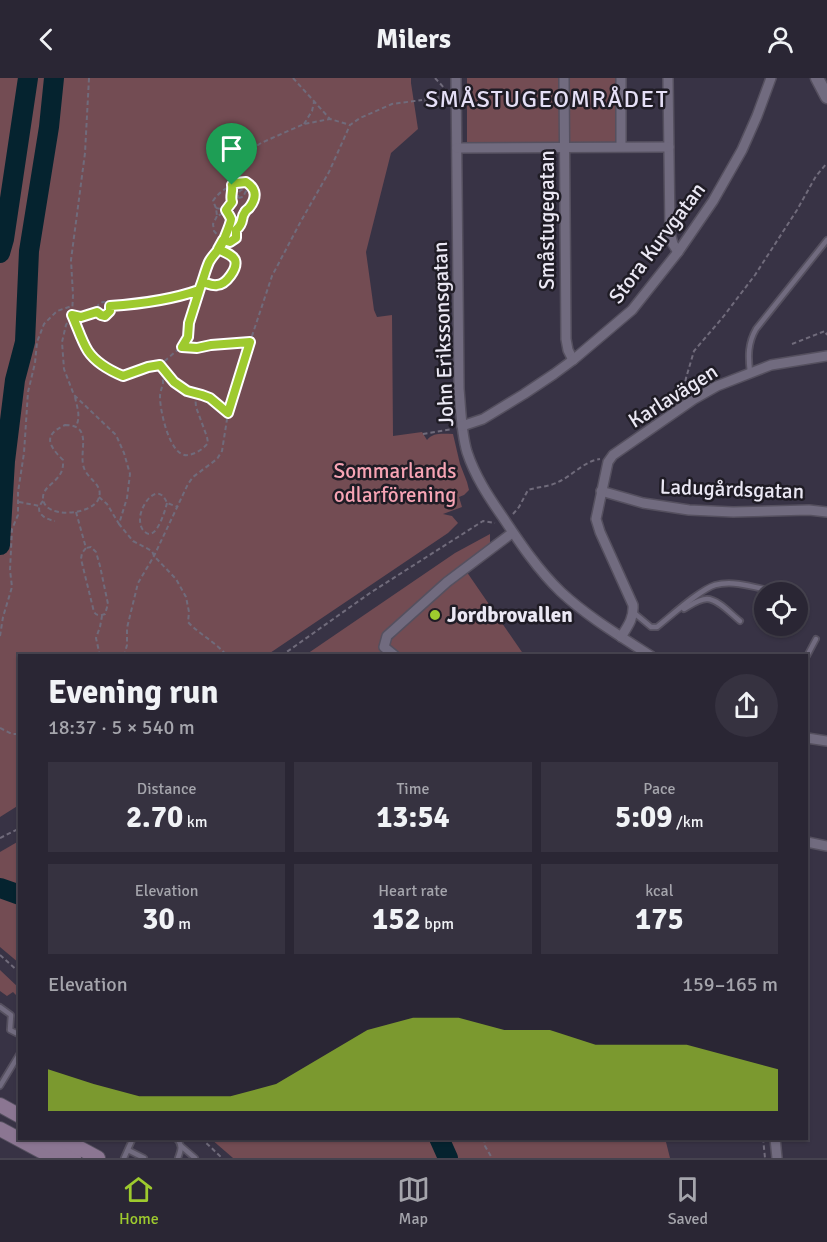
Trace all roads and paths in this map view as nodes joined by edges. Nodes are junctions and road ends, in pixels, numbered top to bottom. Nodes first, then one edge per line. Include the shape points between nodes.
1 (89, 78) edge
2 (293, 78) edge
3 (435, 78) edge
4 (456, 78) edge
5 (564, 78) edge
6 (621, 78) edge
7 (668, 78) edge
8 (771, 78) edge
9 (817, 78) edge
10 (827, 97) edge
11 (428, 100) joint
12 (456, 100) junction
13 (314, 101) junction
14 (330, 119) junction
15 (304, 124) junction
16 (350, 125) junction
17 (621, 146) junction
18 (565, 147) junction
19 (669, 147) junction
20 (457, 148) junction
21 (827, 163) edge
22 (232, 185) junction
23 (225, 189) junction
24 (231, 195) junction
25 (238, 198) dead end
26 (232, 202) junction
27 (216, 208) junction
28 (226, 210) junction
29 (217, 216) junction
30 (223, 240) junction
31 (827, 240) edge
32 (218, 249) junction
33 (678, 252) junction
34 (202, 282) junction
35 (199, 290) junction
36 (72, 306) junction
37 (110, 306) junction
38 (97, 312) junction
39 (72, 315) junction
40 (827, 335) edge
41 (250, 342) junction
42 (792, 344) dead end
43 (182, 347) junction
44 (827, 356) edge
45 (573, 360) junction
46 (160, 365) junction
47 (750, 372) junction
48 (195, 394) junction
49 (74, 395) junction
50 (681, 408) junction
51 (228, 413) junction
52 (76, 426) junction
53 (462, 426) junction
54 (423, 434) dead end
55 (608, 462) junction
56 (601, 491) junction
57 (99, 497) junction
58 (18, 501) junction
59 (43, 501) junction
60 (167, 503) junction
61 (40, 506) junction
62 (178, 507) junction
63 (827, 512) edge
64 (76, 513) junction
65 (504, 519) junction
66 (55, 521) dead end
67 (483, 521) dead end
68 (119, 524) junction
69 (512, 532) junction
70 (86, 548) junction
71 (154, 556) junction
72 (754, 587) edge
73 (633, 612) junction
74 (676, 613) junction
75 (102, 616) junction
76 (740, 621) dead end
77 (0, 636) edge
78 (621, 637) junction
79 (816, 639) dead end
80 (100, 654) edge
81 (125, 654) edge
82 (225, 654) edge
83 (283, 654) edge
84 (392, 654) edge
85 (648, 654) edge
86 (808, 654) edge
87 (0, 728) edge
88 (18, 734) edge
89 (808, 738) edge
90 (827, 741) edge
91 (18, 829) edge
92 (0, 838) edge
93 (808, 842) edge
94 (827, 846) edge
95 (0, 955) edge
96 (18, 971) edge
97 (0, 1007) edge
98 (18, 1034) edge
99 (18, 1056) edge
100 (13, 1065) junction
101 (18, 1068) edge
102 (0, 1086) edge
103 (0, 1105) edge
104 (18, 1113) edge
105 (0, 1118) edge
106 (18, 1127) edge
107 (0, 1129) edge
108 (18, 1139) edge
109 (20, 1140) edge
110 (42, 1140) edge
111 (65, 1140) edge
112 (132, 1140) edge
113 (178, 1140) edge
114 (203, 1140) edge
115 (484, 1140) edge
116 (763, 1140) edge
117 (775, 1140) edge
118 (180, 1145) junction
119 (128, 1150) junction
120 (54, 1158) edge
121 (74, 1158) edge
122 (99, 1158) edge
123 (124, 1158) edge
124 (144, 1158) edge
125 (178, 1158) edge
126 (195, 1158) edge
127 (222, 1158) edge
128 (492, 1158) edge
129 (765, 1158) edge
130 (777, 1158) edge

1 - 36 path via 85,153 71,260
2 - 13 path
3 - 12 path
4 - 12 street, John Erikssonsgatan
5 - 18 street, Småstugegatan
6 - 17 street
7 - 19 street
8 - 33 street, Stora Kurvgatan via 742,150
9 - 10 street
11 - 12 lane
11 - 16 path via 392,104
12 - 20 street, John Erikssonsgatan
13 - 14 path
13 - 15 path
14 - 15 path
14 - 16 path
15 - 22 path via 252,149
16 - 41 path via 272,276
17 - 18 street
17 - 19 street
18 - 20 street
18 - 45 street, Småstugegatan via 566,339
19 - 33 street via 670,233
20 - 53 street, John Erikssonsgatan
21 - 50 path via 755,275 694,351
22 - 23 path
22 - 24 path
22 - 30 path via 246,182 254,187 255,195 236,230 236,238 230,242
23 - 24 path
23 - 27 path via 213,201
24 - 26 path
25 - 26 path
26 - 28 path
27 - 28 path
27 - 29 path
28 - 29 path
28 - 30 path via 231,221
29 - 30 path via 213,228
30 - 32 path
31 - 47 lane via 756,329 748,351
32 - 34 path
32 - 34 path via 234,257 234,268 223,284
33 - 45 street, Stora Kurvgatan via 632,310
34 - 35 path
35 - 37 path
35 - 43 path
36 - 39 path
36 - 58 path via 52,315 37,342 28,392
37 - 38 path via 101,303
37 - 38 path via 105,316
38 - 39 path via 81,317
39 - 46 path via 88,351 114,372 123,376
39 - 49 path via 62,342 64,369
40 - 42 path via 825,331
41 - 43 path
41 - 51 path
43 - 46 path
44 - 47 street, Karlavägen
45 - 53 street, Stora Kurvgatan via 524,394
46 - 48 path via 174,382
46 - 48 path via 162,413 174,449 185,456 208,443
47 - 50 street, Karlavägen
48 - 51 path via 210,398
49 - 52 path
49 - 68 path via 116,435 124,453 130,474
50 - 55 street, Karlavägen
51 - 62 path via 222,451 188,484
52 - 57 path via 84,442 84,468 97,484
52 - 59 path via 65,425 51,435 49,441 63,460 63,471 47,488
53 - 54 path
53 - 65 street, John Erikssonsgatan via 476,475
55 - 56 street
55 - 65 path via 592,460 555,484 528,490 516,511
56 - 63 street, Ladugårdsgatan via 689,510
56 - 73 street via 598,527
57 - 64 path via 91,507
57 - 68 path
58 - 61 path
58 - 77 path via 12,529 12,587
59 - 61 path
59 - 64 path via 55,511
60 - 60 path via 155,494 145,502 140,518 144,532 152,534 157,529
60 - 62 path
61 - 66 path via 42,516
62 - 71 path
64 - 70 path
65 - 69 street, John Erikssonsgatan
67 - 83 path
68 - 71 path via 127,536
69 - 78 street, John Erikssonsgatan via 561,592
69 - 84 street via 447,582 387,636 384,647
70 - 75 path via 81,558 92,605 94,612
70 - 75 path via 95,549 100,566 108,604
71 - 81 path via 138,583
71 - 82 path via 176,579 186,597 188,622
72 - 74 lane via 716,585
73 - 74 lane via 651,627
73 - 78 street
74 - 76 lane via 709,599
75 - 80 path via 96,638
78 - 85 street, John Erikssonsgatan
79 - 86 lane
87 - 88 path
89 - 90 street
91 - 92 path
93 - 94 street
95 - 96 path
97 - 98 lane via 11,1015 10,1030
99 - 100 lane
100 - 101 lane
100 - 102 lane
103 - 104 main road
105 - 106 main road
107 - 108 main road
109 - 120 main road
110 - 121 main road
111 - 122 main road
112 - 119 lane
113 - 118 lane
114 - 127 path
115 - 128 path
116 - 129 path
117 - 130 street
118 - 125 lane
118 - 126 lane
119 - 123 lane
119 - 124 lane

